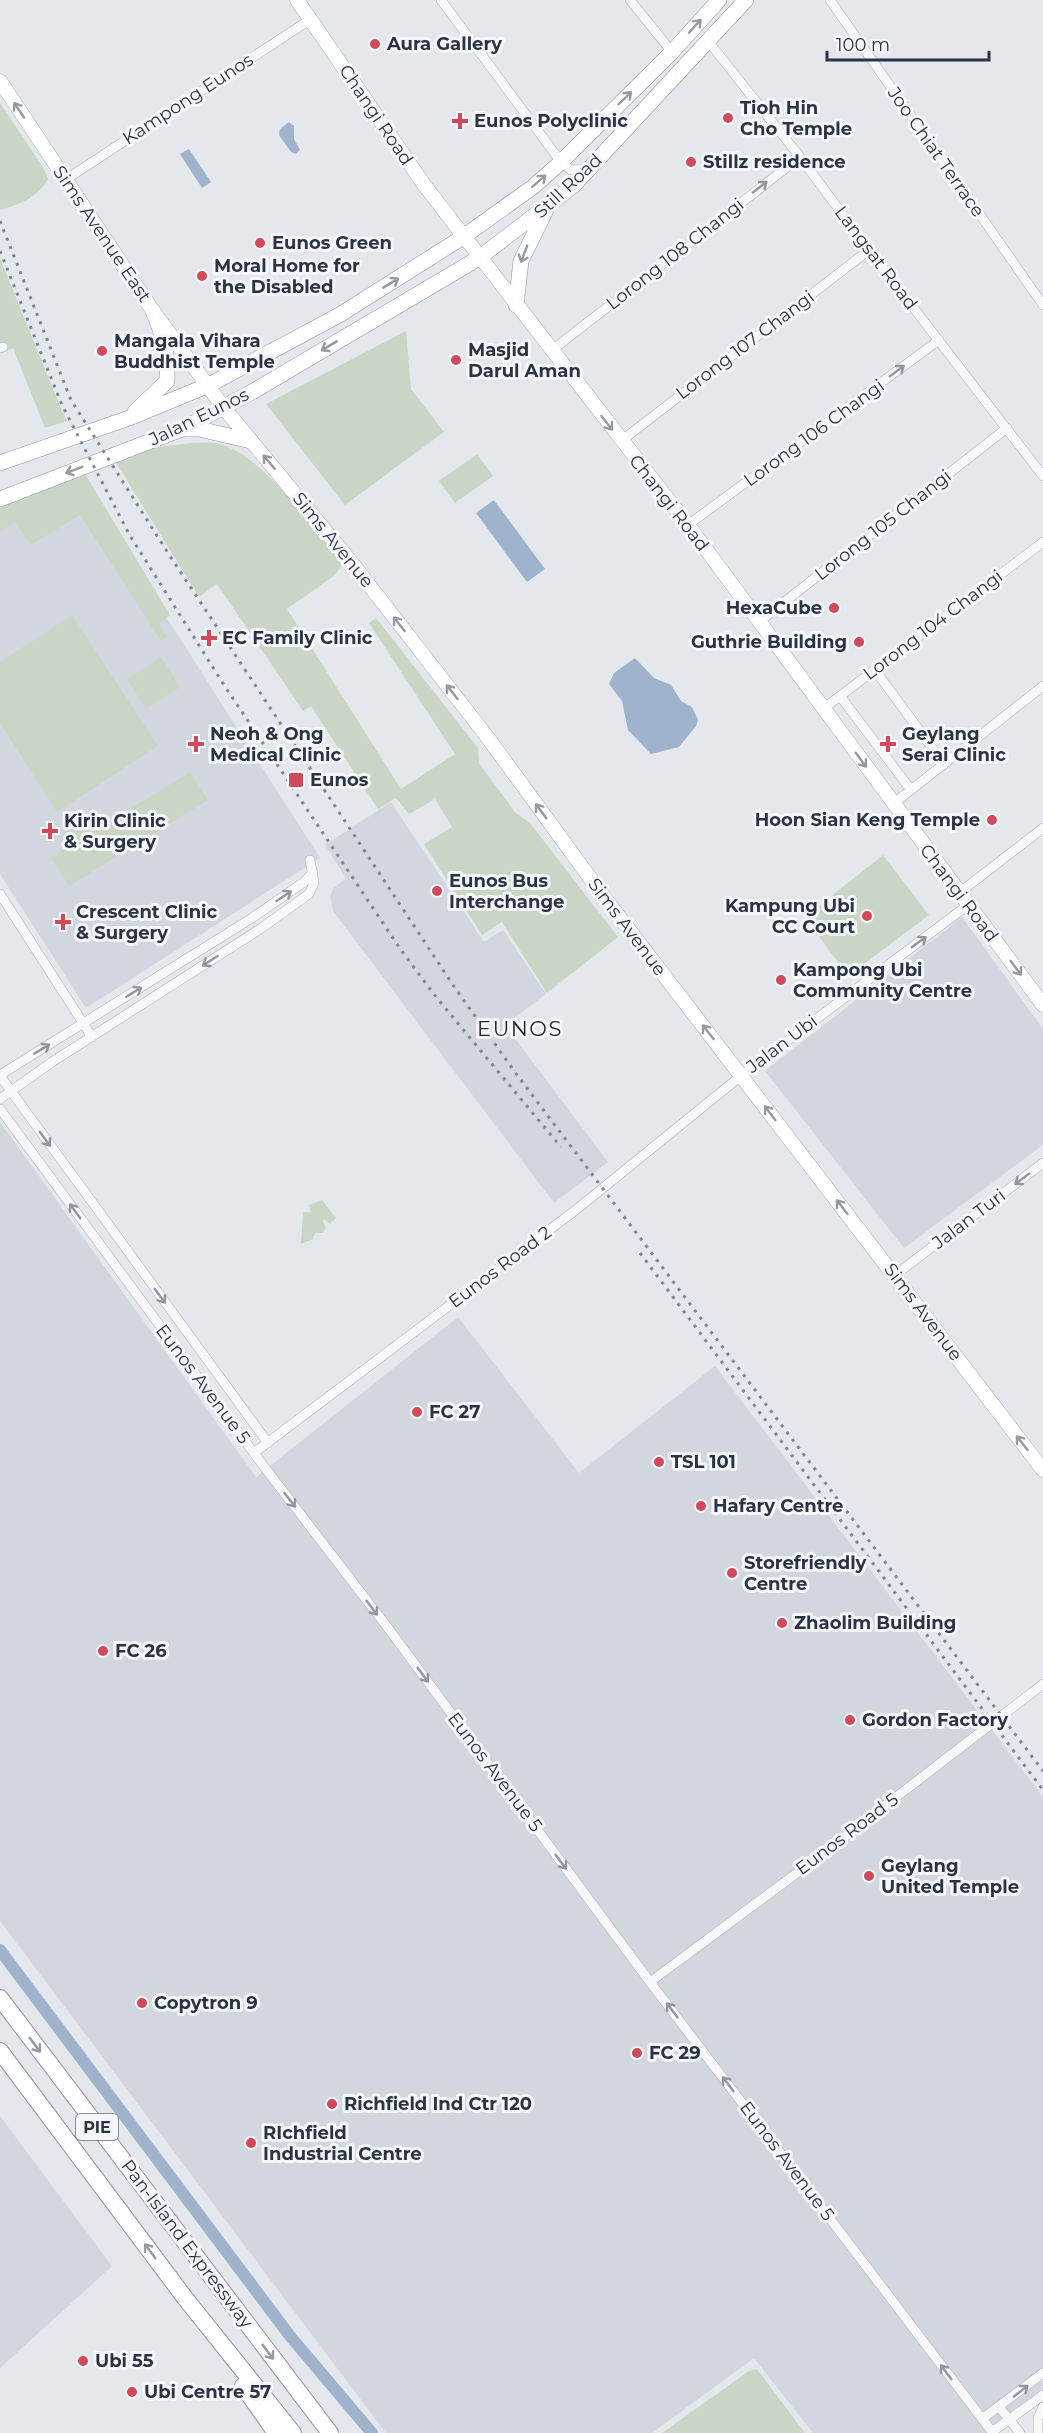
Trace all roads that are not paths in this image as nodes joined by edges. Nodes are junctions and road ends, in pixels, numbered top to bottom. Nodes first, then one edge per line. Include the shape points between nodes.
1 (297, 0) edge
2 (441, 0) edge
3 (630, 0) edge
4 (719, 0) edge
5 (746, 0) edge
6 (830, 0) edge
7 (310, 19) junction
8 (708, 41) junction
9 (672, 52) junction
10 (0, 81) edge
11 (583, 139) junction
12 (603, 154) junction
13 (800, 157) junction
14 (561, 162) junction
15 (590, 168) junction
16 (65, 180) junction
17 (547, 208) junction
18 (463, 237) junction
19 (869, 250) junction
20 (479, 258) junction
21 (516, 305) junction
22 (1043, 305) edge
23 (153, 311) junction
24 (939, 340) junction
25 (551, 351) junction
26 (209, 385) junction
27 (224, 408) junction
28 (129, 418) junction
29 (1007, 428) junction
30 (182, 429) junction
31 (251, 441) junction
32 (621, 441) junction
33 (0, 463) edge
34 (1043, 476) edge
35 (0, 499) edge
36 (688, 525) junction
37 (1043, 542) edge
38 (759, 621) junction
39 (875, 670) junction
40 (1043, 686) edge
41 (840, 696) junction
42 (823, 709) junction
43 (944, 764) junction
44 (911, 790) junction
45 (893, 804) junction
46 (1039, 831) edge
47 (310, 860) dead end
48 (313, 872) junction
49 (959, 893) junction
50 (0, 894) edge
51 (968, 905) junction
52 (1043, 1005) edge
53 (84, 1023) junction
54 (92, 1037) junction
55 (742, 1075) junction
56 (0, 1076) edge
57 (11, 1091) junction
58 (0, 1098) edge
59 (0, 1109) edge
60 (1043, 1163) edge
61 (895, 1275) junction
62 (268, 1443) junction
63 (254, 1453) junction
64 (1043, 1470) edge
65 (1043, 1684) edge
66 (650, 1982) junction
67 (0, 1998) edge
68 (0, 2051) edge
69 (184, 2298) junction
70 (1043, 2373) edge
71 (1043, 2395) edge
72 (1043, 2407) edge
73 (999, 2408) junction
74 (982, 2419) junction
75 (1010, 2420) junction
76 (326, 2429) edge
77 (276, 2433) edge
78 (293, 2433) edge
79 (341, 2433) edge
80 (992, 2433) edge
81 (1020, 2433) edge
82 (1038, 2433) edge

1 - 7 main road, Changi Road
2 - 14 street
3 - 9 street
9 -> 4 highway, Still Road
5 - 8 highway, Still Road
6 - 22 street, Joo Chiat Terrace
7 - 16 street, Kampong Eunos
7 - 18 main road, Changi Road
8 - 12 highway, Still Road
8 - 13 street, Langsat Road
11 -> 9 highway, Still Road
16 -> 10 main road, Sims Avenue East
11 - 12 highway via 587,151
11 - 14 highway, Still Road
12 - 15 highway, Still Road
13 - 19 street, Langsat Road
25 -> 13 street, Lorong 108 Changi
14 - 15 street via 571,170
18 -> 14 highway, Still Road
15 - 17 highway, Still Road
16 - 23 main road, Sims Avenue East
17 - 20 highway, Still Road
17 -> 21 highway via 521,261
18 - 20 main road, Changi Road
26 -> 18 highway, Jalan Eunos via 341,314
19 - 24 street, Langsat Road
19 - 32 street, Lorong 107 Changi
20 - 21 main road, Changi Road
20 -> 27 highway, Jalan Eunos
21 - 25 main road, Changi Road
23 - 26 main road, Sims Avenue East
23 - 28 highway via 168,357 167,381
24 - 29 street, Langsat Road
36 -> 24 street, Lorong 106 Changi
25 -> 32 main road, Changi Road
26 - 27 main road, Sims Avenue
26 - 28 highway, Jalan Eunos
27 - 30 highway, Jalan Eunos
27 - 31 main road, Sims Avenue
28 - 33 highway, Jalan Eunos
29 - 34 street, Langsat Road
29 - 38 street, Lorong 105 Changi
30 - 31 highway
30 -> 35 highway, Jalan Eunos
55 -> 31 main road, Sims Avenue via 410,637
32 - 36 main road, Changi Road
36 - 38 main road, Changi Road
37 - 39 street, Lorong 104 Changi
38 - 42 main road, Changi Road
39 - 41 street, Lorong 104 Changi
39 - 43 street
40 - 43 street
41 - 42 street, Lorong 104 Changi
41 - 44 street
42 -> 45 main road, Changi Road
43 - 44 street
44 - 45 street
45 - 49 main road, Changi Road
46 - 49 street
47 - 48 street
53 -> 48 street via 260,912
48 -> 54 street via 313,889 302,900
49 - 51 main road, Changi Road
50 - 53 street
51 -> 52 main road, Changi Road
55 -> 51 street, Jalan Ubi
53 - 54 street
56 -> 53 street
54 - 57 street
61 -> 55 main road, Sims Avenue
55 - 62 street, Eunos Road 2 via 578,1209
56 - 57 street, Eunos Avenue 5
57 - 58 street
57 -> 62 street, Eunos Avenue 5
63 -> 59 street, Eunos Avenue 5
60 -> 61 street, Jalan Turi
64 -> 61 main road, Sims Avenue
62 - 63 street, Eunos Road 2
63 -> 66 street, Eunos Avenue 5
65 - 66 street, Eunos Road 5
74 -> 66 street, Eunos Avenue 5
67 -> 76 highway, Pan-Island Expressway / PIE
69 -> 68 highway, Pan-Island Expressway / PIE
69 - 77 highway
69 - 78 highway, Pan-Island Expressway / PIE
73 -> 70 street
71 - 75 street
72 - 82 street
73 - 74 street
73 - 75 street
74 - 80 street, Eunos Avenue 5
75 - 80 street
75 - 81 street
76 - 79 highway

